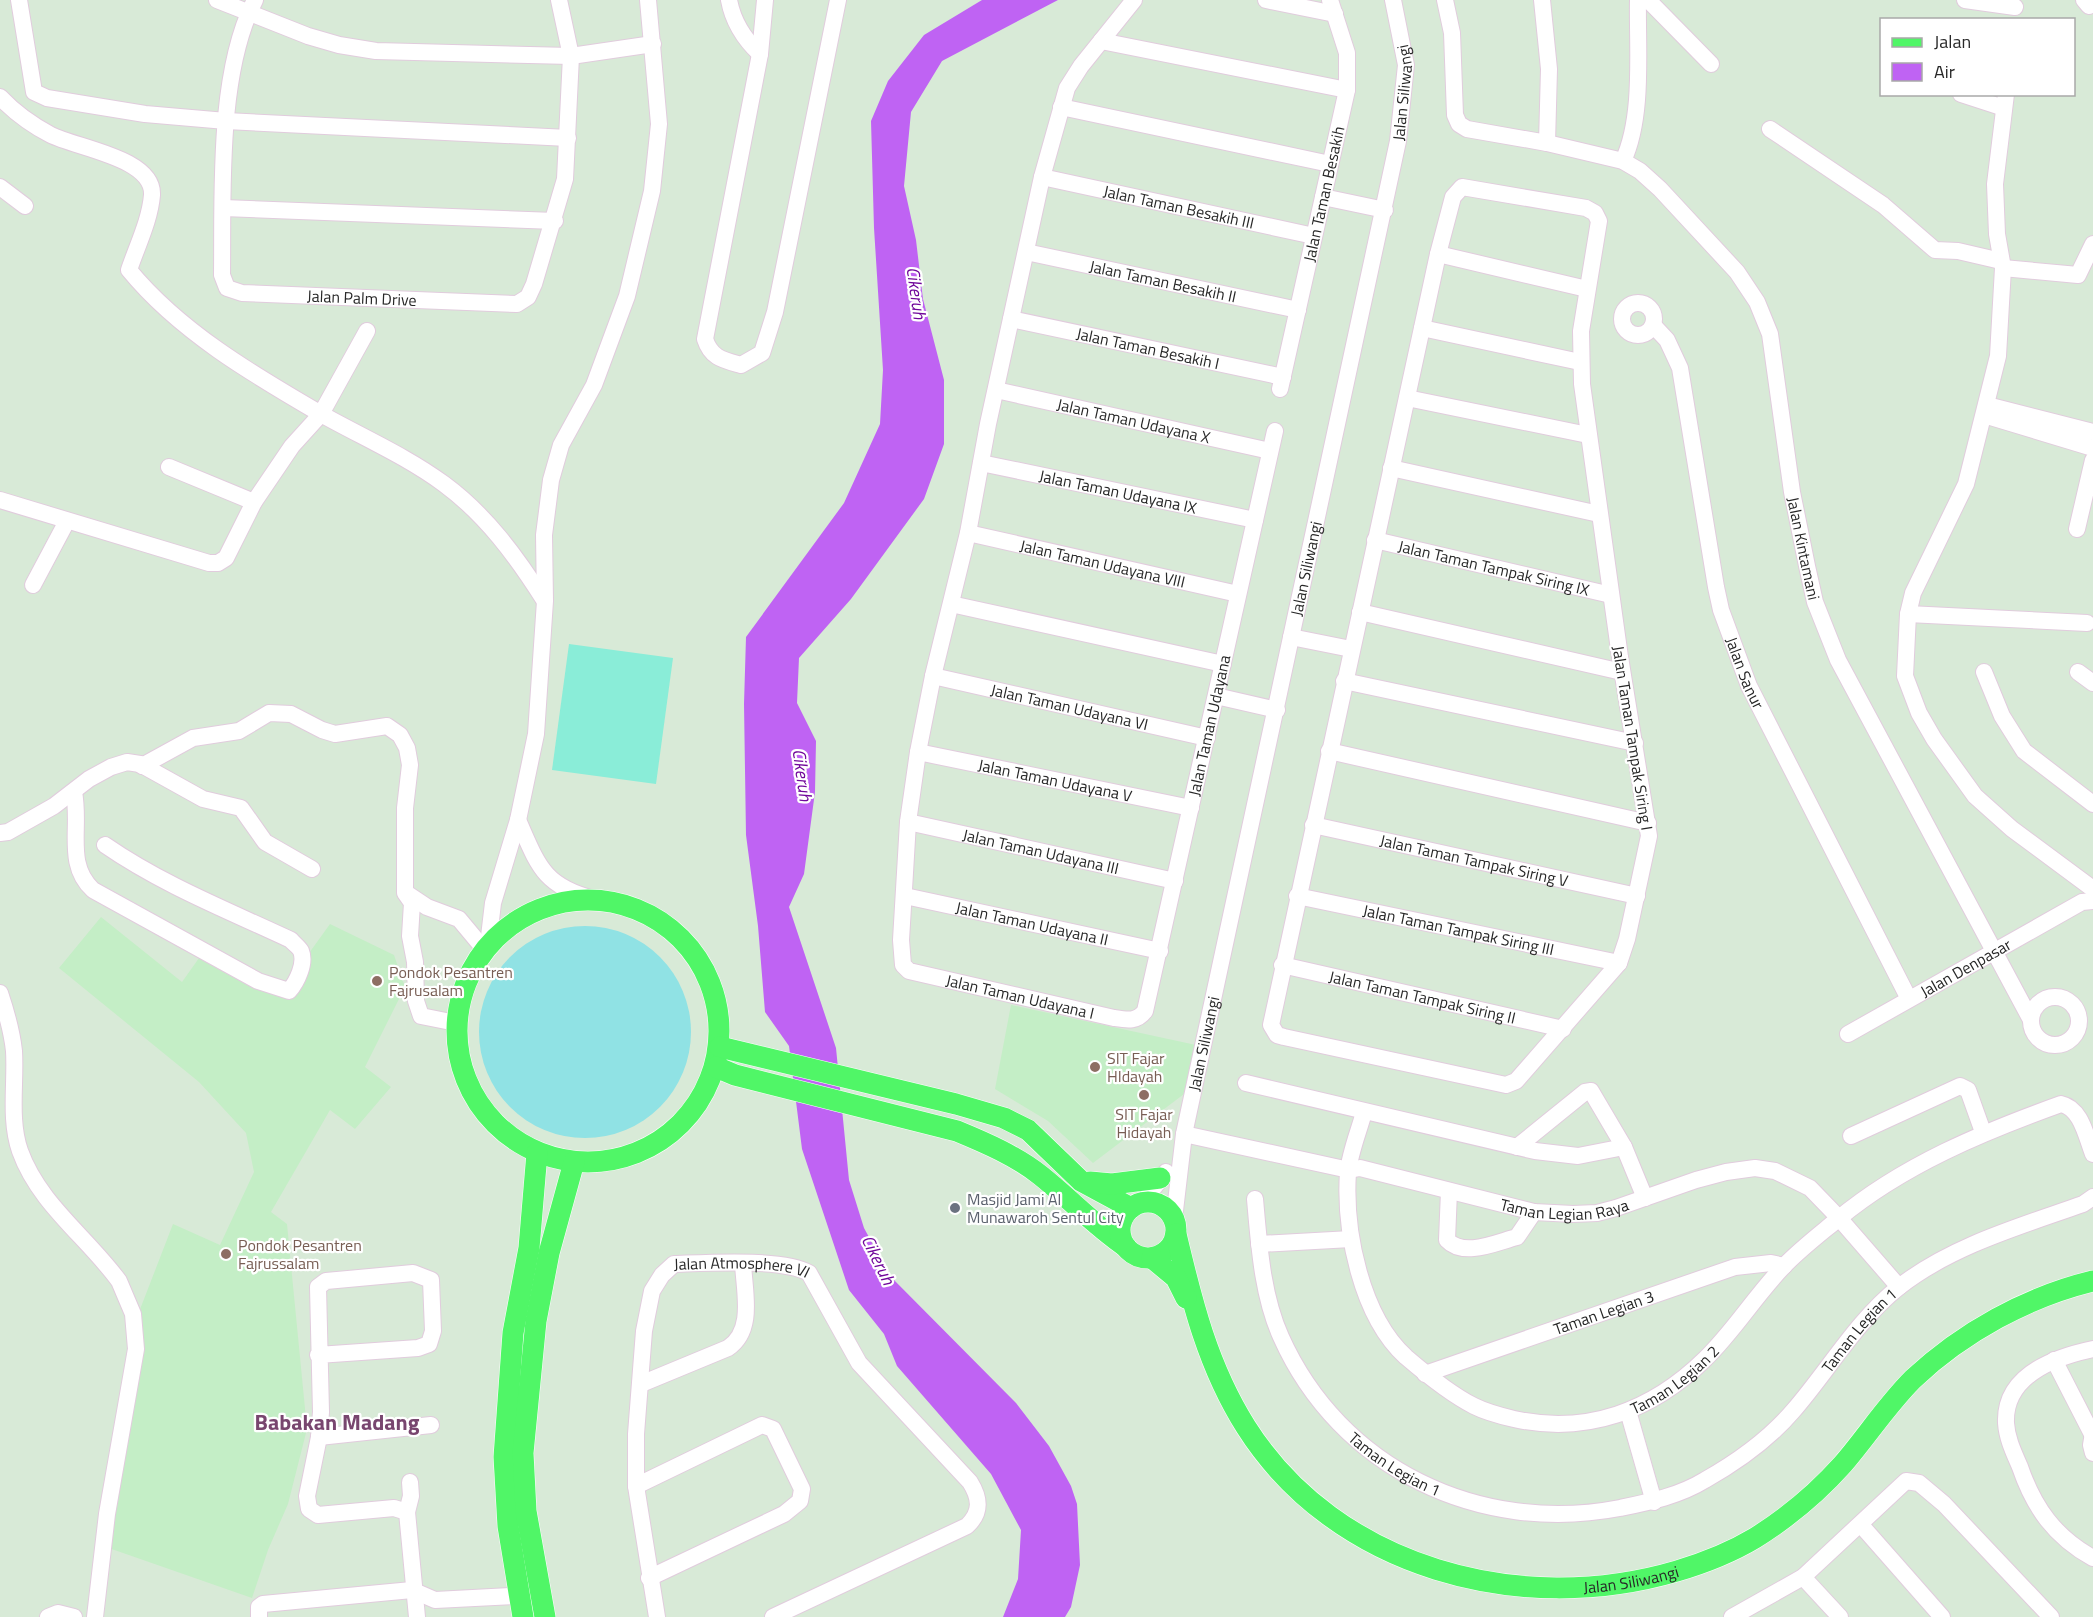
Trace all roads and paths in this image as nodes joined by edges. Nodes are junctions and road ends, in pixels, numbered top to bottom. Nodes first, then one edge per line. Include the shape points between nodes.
1 (19, 0) edge
2 (217, 0) edge
3 (559, 0) edge
4 (648, 0) edge
5 (729, 0) edge
6 (765, 0) edge
7 (838, 0) edge
8 (1134, 0) edge
9 (1266, 0) edge
10 (1392, 0) edge
11 (1445, 0) edge
12 (1542, 0) edge
13 (1638, 0) edge
14 (1648, 0) edge
15 (1965, 0) edge
16 (252, 6) edge
17 (1333, 7) edge
18 (2015, 9) edge
19 (1101, 41) junction
20 (653, 44) junction
21 (760, 54) junction
22 (571, 56) junction
23 (1711, 64) dead end
24 (1347, 90) junction
25 (1973, 96) edge
26 (0, 97) edge
27 (2005, 101) edge
28 (1061, 107) junction
29 (226, 121) junction
30 (1770, 129) dead end
31 (568, 138) junction
32 (1546, 142) junction
33 (1623, 161) junction
34 (1330, 164) junction
35 (1042, 177) junction
36 (0, 187) edge
37 (1323, 197) junction
38 (25, 206) dead end
39 (223, 207) junction
40 (1385, 210) junction
41 (555, 220) junction
42 (1314, 236) junction
43 (2093, 244) edge
44 (1026, 252) junction
45 (1438, 254) junction
46 (2002, 265) junction
47 (1587, 289) junction
48 (1298, 310) junction
49 (1011, 319) junction
50 (1653, 325) dead end
51 (1422, 328) junction
52 (367, 332) dead end
53 (1580, 362) junction
54 (1281, 383) joint
55 (996, 390) junction
56 (1407, 398) junction
57 (1985, 410) junction
58 (321, 414) junction
59 (1275, 431) dead end
60 (2093, 432) edge
61 (1588, 435) junction
62 (2093, 447) edge
63 (1270, 451) junction
64 (2093, 460) edge
65 (981, 463) junction
66 (169, 467) dead end
67 (1391, 468) junction
68 (0, 500) edge
69 (254, 502) junction
70 (1599, 514) junction
71 (1255, 520) junction
72 (67, 521) junction
73 (2077, 529) dead end
74 (968, 533) junction
75 (1376, 540) junction
76 (33, 585) dead end
77 (1238, 594) junction
78 (1611, 595) junction
79 (545, 601) junction
80 (951, 604) junction
81 (1360, 612) junction
82 (1908, 614) junction
83 (2087, 623) dead end
84 (1291, 637) junction
85 (1352, 649) junction
86 (1223, 664) junction
87 (1622, 672) junction
88 (1984, 672) dead end
89 (2078, 672) dead end
90 (933, 676) junction
91 (1344, 681) junction
92 (2093, 682) edge
93 (1216, 696) junction
94 (1276, 710) junction
95 (1207, 738) junction
96 (1635, 743) junction
97 (1329, 751) junction
98 (918, 752) junction
99 (142, 766) junction
100 (74, 792) junction
101 (2093, 804) edge
102 (1191, 808) junction
103 (518, 820) junction
104 (908, 822) junction
105 (1648, 824) junction
106 (1313, 825) junction
107 (0, 833) edge
108 (105, 845) dead end
109 (312, 868) dead end
110 (1175, 881) junction
111 (2091, 884) edge
112 (405, 892) junction
113 (904, 896) junction
114 (1297, 896) junction
115 (1637, 896) junction
116 (594, 899) junction
117 (2088, 901) edge
118 (486, 947) junction
119 (1160, 951) junction
120 (1994, 952) junction
121 (1619, 963) junction
122 (1282, 965) junction
123 (0, 993) edge
124 (1909, 999) junction
125 (1140, 1017) joint
126 (2031, 1020) dead end
127 (456, 1023) junction
128 (1563, 1029) junction
129 (1848, 1034) dead end
130 (720, 1047) junction
131 (716, 1067) junction
132 (1246, 1083) dead end
133 (1364, 1112) junction
134 (1186, 1129) junction
135 (1983, 1132) junction
136 (1851, 1136) dead end
137 (1516, 1147) junction
138 (1624, 1147) junction
139 (537, 1153) junction
140 (2093, 1154) edge
141 (1181, 1160) junction
142 (574, 1162) junction
143 (1353, 1166) junction
144 (1160, 1178) junction
145 (1081, 1181) junction
146 (1449, 1191) junction
147 (2093, 1197) edge
148 (1645, 1198) junction
149 (1256, 1199) dead end
150 (1137, 1205) junction
151 (1534, 1212) junction
152 (1839, 1218) junction
153 (1175, 1226) junction
154 (1351, 1239) junction
155 (1259, 1244) junction
156 (1126, 1247) junction
157 (1152, 1258) junction
158 (743, 1263) junction
159 (1784, 1266) junction
160 (2093, 1281) edge
161 (1899, 1287) junction
162 (1196, 1317) junction
163 (2093, 1349) edge
164 (318, 1355) junction
165 (2054, 1360) junction
166 (1425, 1374) junction
167 (641, 1384) junction
168 (1629, 1411) junction
169 (431, 1425) dead end
170 (2092, 1433) edge
171 (319, 1437) junction
172 (2093, 1453) edge
173 (410, 1482) dead end
174 (636, 1486) junction
175 (1654, 1502) junction
176 (407, 1512) junction
177 (1861, 1526) junction
178 (2088, 1555) edge
179 (2093, 1573) edge
180 (1803, 1576) junction
181 (649, 1578) junction
182 (412, 1590) junction
183 (540, 1594) junction
184 (435, 1600) junction
185 (521, 1607) edge
186 (1735, 1616) edge
187 (48, 1617) edge
188 (74, 1617) edge
189 (95, 1617) edge
190 (259, 1617) edge
191 (418, 1617) edge
192 (545, 1617) edge
193 (657, 1617) edge
194 (773, 1617) edge
195 (1840, 1617) edge
196 (1942, 1617) edge
197 (2051, 1617) edge

1 - 29 street via 34,92 62,101 145,114
2 - 16 street
3 - 22 street, Jalan Palm Drive
4 - 20 street
5 - 21 street via 739,28
6 - 21 street
7 - 21 street via 775,312 762,353 741,365 720,359 705,339
8 - 19 street
9 - 17 street
10 - 40 street, Jalan Siliwangi via 1404,45 1405,87
11 - 32 street via 1452,33 1455,115 1459,124 1467,129
12 - 32 street via 1549,69
13 - 33 street via 1635,111
14 - 23 street
15 - 18 street
16 - 22 street via 308,36 375,51
16 - 29 street, Jalan Palm Drive via 234,66
17 - 24 street, Jalan Taman Besakih via 1347,53
19 - 24 street
19 - 28 street via 1067,88
20 - 22 street
20 - 79 street via 659,124 646,224 608,351 555,461 544,535
22 - 31 street, Jalan Palm Drive
24 - 34 street, Jalan Taman Besakih
25 - 27 street
26 - 58 street via 30,124 62,140 127,161 145,174 152,193 129,270 153,299 178,320
27 - 46 street via 1995,184
28 - 34 street
28 - 35 street
29 - 31 street
29 - 39 street, Jalan Palm Drive
30 - 46 street via 1883,205 1935,250 1958,251
31 - 41 street, Jalan Palm Drive via 565,179
32 - 33 street
33 - 120 street, Jalan Kintamani via 1660,189 1737,272 1757,302 1770,334 1792,492 1815,602 1838,660
34 - 37 street, Jalan Taman Besakih
35 - 42 street, Jalan Taman Besakih III
35 - 44 street
36 - 38 street
37 - 40 street
37 - 42 street, Jalan Taman Besakih
39 - 41 street
39 - 41 street, Jalan Palm Drive via 222,275 227,288 242,293 517,304 528,297
40 - 84 street, Jalan Siliwangi
42 - 48 street, Jalan Taman Besakih
43 - 46 street via 2078,275
44 - 48 street, Jalan Taman Besakih II
44 - 49 street
45 - 47 street
45 - 47 street, Jalan Taman Tampak Siring I via 1453,197 1462,187 1586,208 1599,221
45 - 51 street
46 - 57 street via 1998,356
47 - 53 street, Jalan Taman Tampak Siring I
48 - 54 street, Jalan Taman Besakih
49 - 54 street, Jalan Taman Besakih I
49 - 55 street
50 - 124 street, Jalan Sanur via 1667,340 1680,368 1716,587 1749,686
51 - 53 street
51 - 56 street
52 - 58 street
53 - 61 street, Jalan Taman Tampak Siring I
55 - 63 street, Jalan Taman Udayana X
55 - 65 street
56 - 61 street
56 - 67 street
57 - 60 street
57 - 62 street
57 - 82 street via 1966,484 1924,568
58 - 69 street via 292,446
58 - 79 street via 401,456 444,484 481,516 513,552
59 - 63 street, Jalan Taman Udayana
61 - 70 street, Jalan Taman Tampak Siring I
63 - 71 street, Jalan Taman Udayana
64 - 73 street
65 - 71 street, Jalan Taman Udayana IX
65 - 74 street
66 - 69 street
67 - 70 street
67 - 75 street
68 - 72 street
69 - 72 street via 226,558 218,563
70 - 78 street, Jalan Taman Tampak Siring I
71 - 77 street, Jalan Taman Udayana
72 - 76 street
74 - 77 street, Jalan Taman Udayana VIII
74 - 80 street
75 - 78 street, Jalan Taman Tampak Siring IX
75 - 81 street
77 - 86 street, Jalan Taman Udayana
78 - 87 street, Jalan Taman Tampak Siring I
79 - 103 street via 536,734
80 - 86 street
80 - 90 street
81 - 85 street
81 - 87 street
82 - 83 street
82 - 111 street via 1905,676 1920,713 1951,765 1988,810
84 - 85 street
84 - 94 street, Jalan Siliwangi
85 - 91 street
86 - 93 street, Jalan Taman Udayana
87 - 96 street, Jalan Taman Tampak Siring I
88 - 101 street via 2002,716 2024,751
89 - 92 street
90 - 95 street, Jalan Taman Udayana VI
90 - 98 street
91 - 96 street
91 - 97 street
93 - 94 street
93 - 95 street, Jalan Taman Udayana
94 - 134 street, Jalan Siliwangi
95 - 102 street, Jalan Taman Udayana
96 - 105 street, Jalan Taman Tampak Siring I
97 - 105 street
97 - 106 street
98 - 102 street, Jalan Taman Udayana V
98 - 104 street
99 - 100 street via 127,762 111,767
99 - 109 street via 203,799 241,808 265,842
99 - 112 street via 193,738 239,731 269,713 291,714 335,734 387,726 400,735 410,765 405,808
100 - 107 street
100 - 108 street via 76,861 81,879 93,890 274,989 289,992 297,982 301,951 291,940 189,894
102 - 110 street, Jalan Taman Udayana
103 - 116 street via 533,855 553,883 569,893
103 - 118 street via 493,903
104 - 110 street, Jalan Taman Udayana III
104 - 113 street
105 - 115 street, Jalan Taman Tampak Siring I via 1647,853
106 - 114 street
106 - 115 street, Jalan Taman Tampak Siring V
110 - 119 street, Jalan Taman Udayana
111 - 117 street, Jalan Denpasar
112 - 118 street via 427,907 459,919
112 - 127 street via 412,903 410,936 421,1016
113 - 119 street, Jalan Taman Udayana II
113 - 125 street, Jalan Taman Udayana I via 903,965 919,975 1114,1018
114 - 121 street, Jalan Taman Tampak Siring III
114 - 122 street
115 - 121 street, Jalan Taman Tampak Siring I
116 - 118 main road via 549,905 509,925
116 - 130 main road via 636,909 674,931 702,964 718,1004
117 - 120 street, Jalan Denpasar
118 - 127 main road via 460,996
119 - 125 street, Jalan Taman Udayana via 1147,1006
120 - 124 street, Jalan Denpasar
120 - 126 street, Jalan Kintamani
121 - 128 street, Jalan Taman Tampak Siring I
122 - 128 street, Jalan Taman Tampak Siring II
122 - 128 street, Jalan Taman Tampak Siring I via 1271,1017 1272,1029 1284,1037 1506,1085 1516,1081
123 - 189 street via 14,1050 15,1126 20,1151 46,1198 119,1281 136,1331
124 - 129 street, Jalan Denpasar
127 - 139 main road via 458,1055 468,1086 479,1104 508,1137
130 - 131 main road
130 - 145 main road via 1004,1118 1036,1137
131 - 142 main road via 701,1101 677,1129 647,1150 611,1161
131 - 156 main road via 957,1131 1040,1175
132 - 133 street
133 - 137 street
133 - 143 street, Taman Legian 2
134 - 141 street, Jalan Siliwangi
134 - 143 street, Taman Legian Raya
135 - 136 street via 1968,1090 1960,1086
135 - 140 street, Taman Legian 2 via 2061,1104 2075,1110
135 - 152 street, Taman Legian 2 via 1894,1181
137 - 138 street via 1578,1156
137 - 138 street via 1591,1091
138 - 148 street
139 - 142 main road
139 - 185 main road via 529,1248 513,1333 504,1457 508,1526
141 - 144 street
141 - 153 street, Jalan Siliwangi
142 - 183 main road via 549,1253 536,1321 523,1453 526,1511
143 - 146 street, Taman Legian Raya
143 - 154 street, Taman Legian 2
144 - 145 main road via 1112,1184
144 - 150 street
145 - 150 main road
146 - 151 street, Taman Legian Raya
146 - 151 street via 1447,1240 1459,1248 1517,1237
147 - 161 street, Taman Legian 1 via 1966,1247
148 - 151 street, Taman Legian Raya via 1597,1213
148 - 152 street, Taman Legian Raya via 1696,1180 1755,1168 1775,1171 1810,1188
149 - 155 street, Taman Legian 1
150 - 153 main road via 1165,1207
150 - 156 main road via 1125,1213 1120,1226
152 - 159 street, Taman Legian 2
152 - 161 street, Taman Legian Raya
153 - 157 main road via 1165,1252
153 - 162 main road, Jalan Siliwangi
154 - 155 street
154 - 166 street, Taman Legian 2 via 1357,1271 1378,1317 1402,1353
155 - 175 street, Taman Legian 1 via 1282,1339 1325,1410 1373,1455 1405,1474 1486,1508 1520,1514 1591,1512
156 - 157 main road via 1137,1256
157 - 162 main road, Jalan Siliwangi via 1176,1278
158 - 167 street via 746,1322 740,1338 728,1348
158 - 167 street, Jalan Atmosphere VI via 674,1264 662,1275 652,1291 646,1321
158 - 194 street, Jalan Atmosphere VI via 795,1268 808,1274 859,1363 970,1482 979,1507 968,1527
159 - 166 street, Taman Legian 3 via 1771,1263 1735,1267
159 - 168 street, Taman Legian 2 via 1703,1361 1666,1390
160 - 162 main road, Jalan Siliwangi via 2033,1300 1946,1351 1913,1379 1822,1486 1754,1539 1712,1560 1657,1578 1552,1591 1456,1578 1378,1547 1329,1515 1287,1478 1247,1428 1218,1377
161 - 175 street, Taman Legian 1 via 1834,1355 1792,1413 1765,1438 1703,1482
163 - 165 street
164 - 164 street via 320,1284 413,1273 431,1280 433,1331 429,1344
164 - 171 street
165 - 170 street
165 - 178 street via 2038,1367 2017,1387 2006,1423 2035,1505 2061,1537
166 - 168 street, Taman Legian 2 via 1475,1407 1539,1424 1566,1425
167 - 174 street, Jalan Atmosphere VI
168 - 175 street
169 - 171 street
170 - 172 street
171 - 176 street via 307,1496 313,1513 394,1508
173 - 176 street
174 - 181 street, Jalan Atmosphere VI
174 - 181 street via 762,1425 773,1429 802,1489 796,1506 784,1514
176 - 182 street
177 - 180 street
177 - 196 street
177 - 197 street via 1897,1487 1906,1481 1920,1483 1978,1536
178 - 179 street
180 - 186 street
180 - 195 street
181 - 193 street, Jalan Atmosphere VI
182 - 184 street
182 - 190 street via 263,1604
182 - 191 street
183 - 185 street
183 - 192 main road
184 - 185 street
184 - 191 street
187 - 188 street via 58,1613

